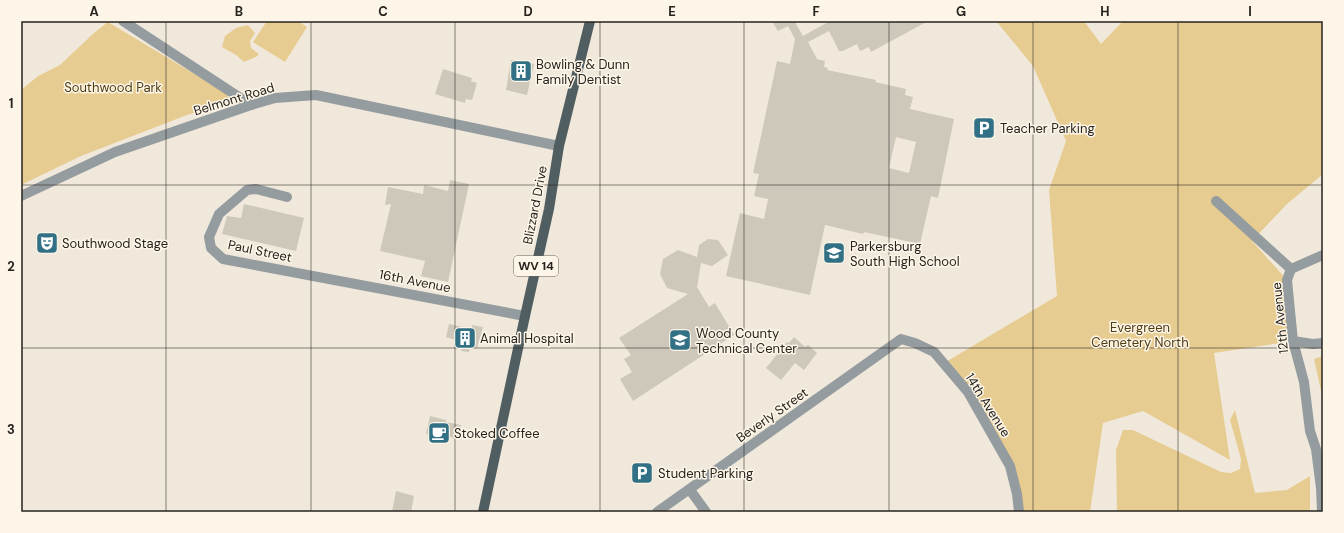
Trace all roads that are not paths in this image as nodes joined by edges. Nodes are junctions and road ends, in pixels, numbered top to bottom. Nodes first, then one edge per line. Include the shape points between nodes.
1 (123, 21) edge
2 (590, 21) edge
3 (251, 105) junction
4 (559, 146) junction
5 (21, 196) edge
6 (286, 197) dead end
7 (1216, 201) dead end
8 (1323, 256) edge
9 (1291, 269) junction
10 (300, 272) joint
11 (524, 316) junction
12 (901, 339) joint
13 (1293, 341) junction
14 (1323, 343) edge
15 (690, 490) junction
16 (483, 512) edge
17 (657, 512) edge
18 (706, 512) edge
19 (1019, 512) edge
20 (1322, 512) edge

1 - 3 street
2 - 4 main road, Blizzard Drive / WV 14
3 - 4 street, Belmont Road via 275,98 316,95
3 - 5 street, Belmont Road via 115,152
4 - 11 main road, Blizzard Drive / WV 14 via 549,209
6 - 10 street, Paul Street via 256,189 247,190 219,214 209,237 210,248 223,259
7 - 9 street, 12th Avenue
8 - 9 street
9 - 13 street, 12th Avenue via 1287,280
10 - 11 street, 16th Avenue
11 - 16 main road, Blizzard Drive / WV 14
12 - 15 street, Beverly Street
12 - 19 street, 14th Avenue via 934,352 968,392 1010,466
13 - 14 street
13 - 20 street, 12th Avenue via 1304,382 1310,432 1316,449
15 - 17 street, Beverly Street
15 - 18 street

